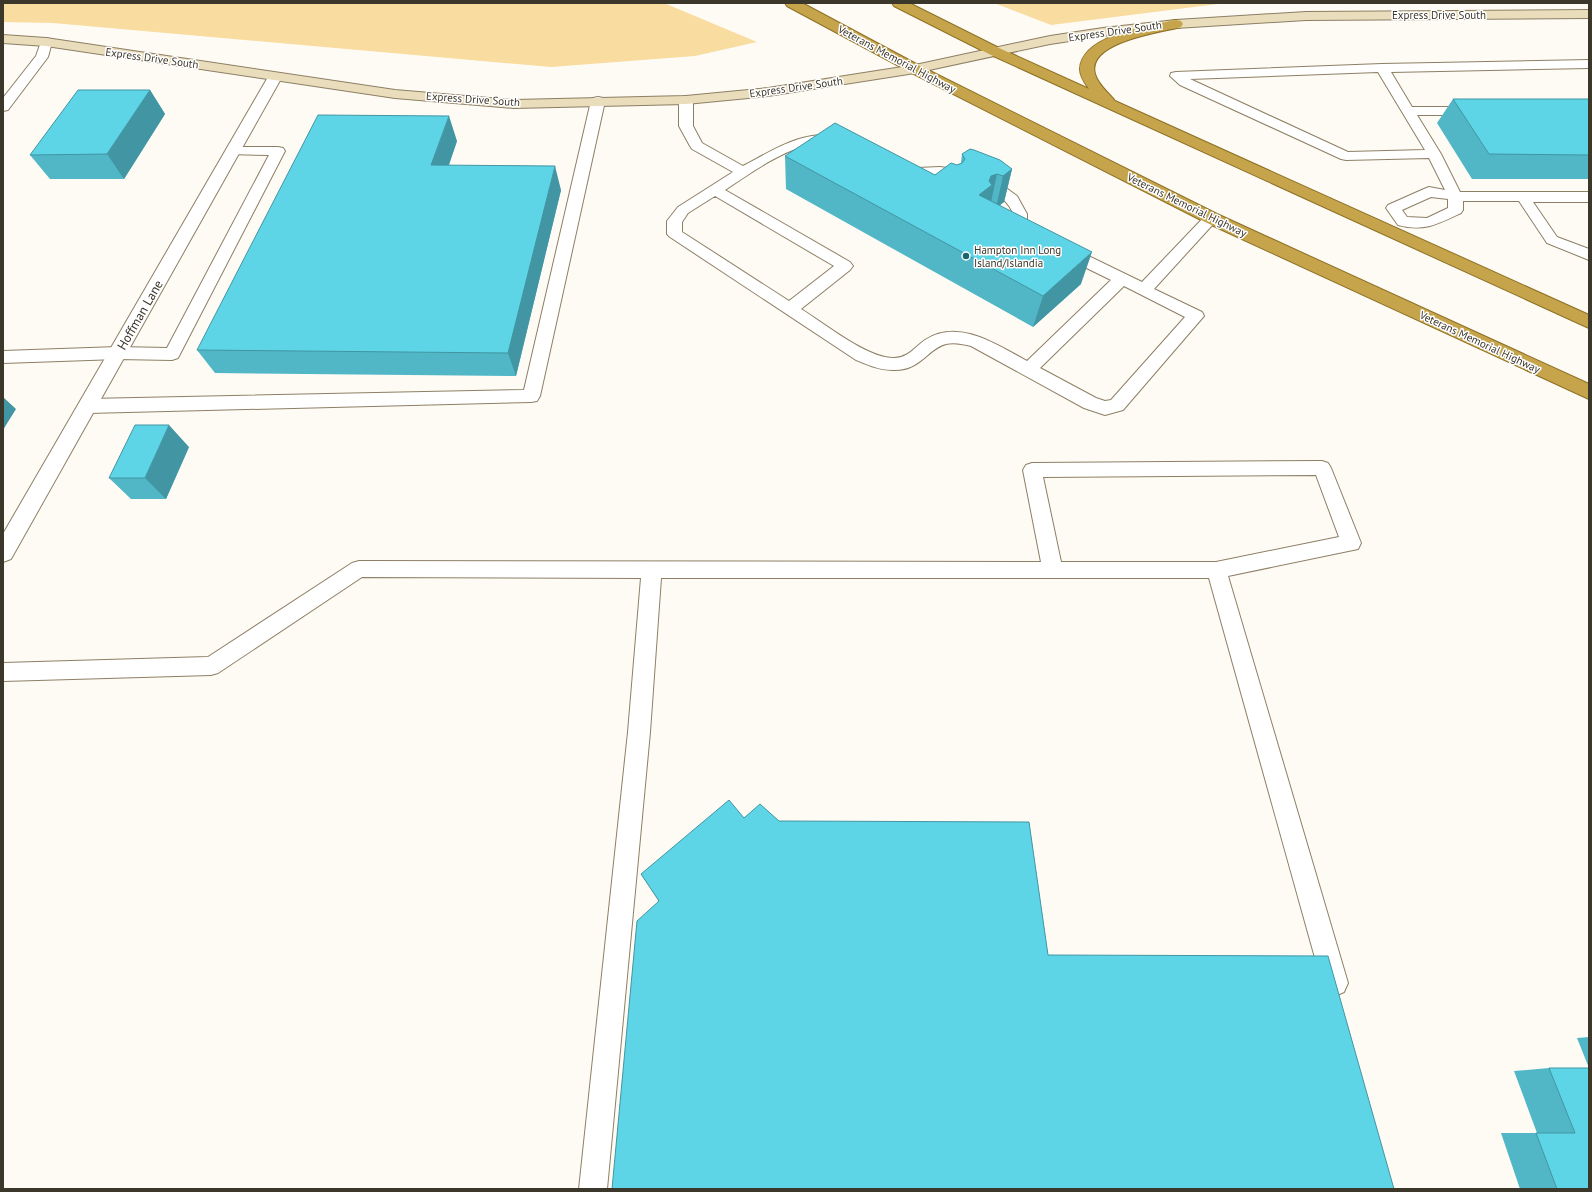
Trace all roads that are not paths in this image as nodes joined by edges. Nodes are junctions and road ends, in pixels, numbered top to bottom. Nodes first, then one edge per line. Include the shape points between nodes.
1 (792, 3) edge
2 (899, 3) edge
3 (1589, 14) edge
4 (1176, 24) junction
5 (3, 39) edge
6 (46, 42) junction
7 (994, 51) junction
8 (1589, 64) edge
9 (1382, 68) junction
10 (916, 69) junction
11 (275, 77) junction
12 (686, 100) junction
13 (598, 101) junction
14 (1111, 104) junction
15 (3, 107) edge
16 (1487, 110) edge
17 (1408, 111) junction
18 (847, 142) edge
19 (233, 151) junction
20 (1434, 154) junction
21 (889, 158) edge
22 (743, 172) junction
23 (915, 172) junction
24 (939, 185) edge
25 (714, 190) junction
26 (1456, 196) junction
27 (1523, 197) junction
28 (1589, 197) edge
29 (1211, 218) junction
30 (1403, 222) junction
31 (1391, 232) junction
32 (1589, 255) edge
33 (1121, 280) junction
34 (1144, 290) junction
35 (790, 309) junction
36 (1589, 322) edge
37 (118, 353) junction
38 (3, 357) edge
39 (1028, 370) junction
40 (1589, 392) edge
41 (88, 406) junction
42 (3, 553) edge
43 (652, 569) junction
44 (1053, 570) junction
45 (1216, 570) junction
46 (3, 672) edge
47 (1341, 1006) edge
48 (593, 1189) edge

1 - 10 highway, Veterans Memorial Highway
2 - 7 highway
3 - 4 main road, Express Drive South via 1306,16
4 - 7 main road, Express Drive South via 1103,32
4 - 14 highway via 1113,40 1099,48 1090,58 1087,68 1091,81
5 - 6 main road, Express Drive South
6 - 11 main road, Express Drive South
6 - 15 lane via 42,57
7 - 10 main road, Express Drive South
7 - 14 highway
8 - 9 lane
9 - 17 lane
9 - 20 lane via 1176,76 1346,156
10 - 12 main road, Express Drive South via 768,92
10 - 29 highway, Veterans Memorial Highway
11 - 13 main road, Express Drive South via 395,94 514,104
11 - 19 street, Hoffman Lane
12 - 13 main road, Express Drive South
12 - 22 lane via 686,126 697,146
13 - 41 lane via 531,396
14 - 31 highway
16 - 17 lane
17 - 20 lane
18 - 22 lane via 802,142 781,150
19 - 37 street, Hoffman Lane
19 - 37 lane via 278,151 172,354
20 - 26 lane
21 - 23 lane
22 - 25 lane
23 - 24 lane
23 - 33 lane via 940,171 967,175 993,185 1012,199 1020,214 1014,225
25 - 35 lane via 683,210 674,221 675,234
25 - 35 lane via 845,266
26 - 27 lane
26 - 30 lane via 1456,210 1430,223
26 - 30 lane via 1429,192 1393,208
27 - 28 lane
27 - 32 lane via 1552,240
29 - 34 lane
29 - 40 highway, Veterans Memorial Highway
30 - 31 lane
31 - 36 highway
33 - 34 lane
33 - 39 lane
34 - 39 lane via 1196,316 1117,405 1105,408 1090,404
35 - 39 lane via 862,356 879,362 898,364 918,357 933,343 948,337 963,337 976,341
37 - 38 lane
37 - 41 street, Hoffman Lane
41 - 42 street, Hoffman Lane
43 - 44 lane
43 - 46 lane via 359,569 211,666
43 - 48 lane via 639,732
44 - 45 lane
44 - 45 lane via 1032,470 1322,468 1351,542
45 - 47 lane

